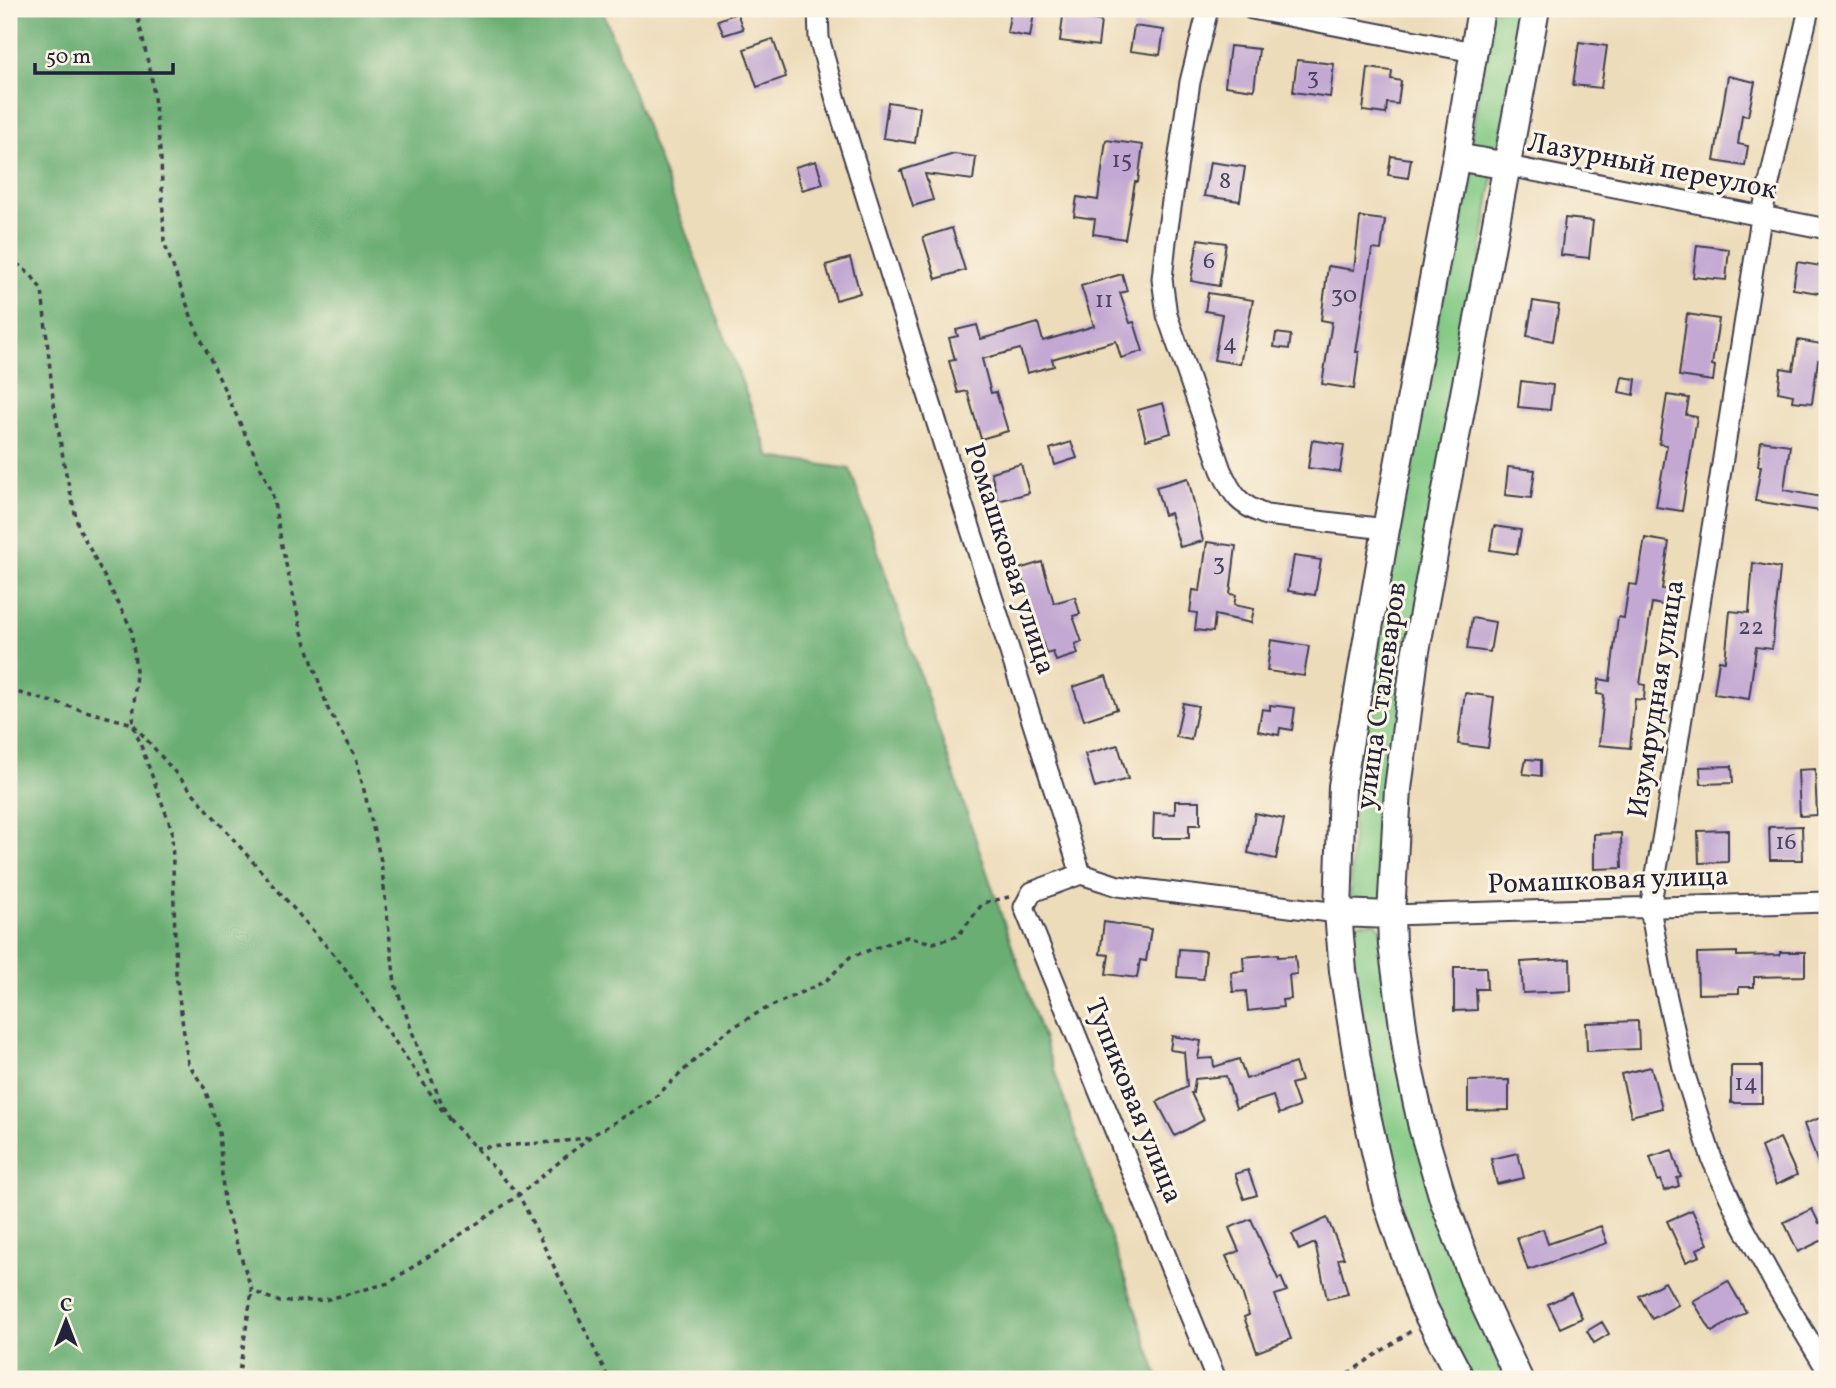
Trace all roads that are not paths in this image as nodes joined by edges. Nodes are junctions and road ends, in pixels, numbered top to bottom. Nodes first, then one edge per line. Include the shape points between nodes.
1 (818, 9) edge
2 (1208, 9) edge
3 (1252, 9) edge
4 (1481, 9) edge
5 (1536, 9) edge
6 (1809, 9) edge
7 (1473, 52) junction
8 (1456, 157) junction
9 (1508, 166) junction
10 (1761, 218) junction
11 (1827, 229) edge
12 (1386, 529) junction
13 (1081, 874) junction
14 (1827, 902) edge
15 (1650, 908) junction
16 (1338, 913) junction
17 (1391, 915) junction
18 (1827, 1370) edge
19 (1216, 1379) edge
20 (1461, 1379) edge
21 (1519, 1379) edge

1 - 13 street, Ромашковая улица via 819,38 836,100
2 - 12 street via 1190,82 1166,241 1162,279 1167,315 1232,494 1248,508 1266,515
3 - 7 street
4 - 7 main road, улица Сталеваров
5 - 9 main road, улица Сталеваров
6 - 10 street, Изумрудная улица
7 - 8 main road, улица Сталеваров
8 - 9 main road
8 - 12 main road, улица Сталеваров
9 - 10 street, Лазурный переулок
9 - 17 main road, улица Сталеваров via 1415,656 1398,789
10 - 11 street, Лазурный переулок
10 - 15 street, Изумрудная улица
12 - 16 main road, улица Сталеваров via 1342,786
13 - 16 street via 1118,886
13 - 19 street, Тупиковая улица via 1032,892 1024,907
14 - 15 street, Ромашковая улица
15 - 17 street, Ромашковая улица
15 - 18 street, Изумрудная улица via 1684,1072 1713,1162 1742,1224
16 - 17 main road
16 - 20 main road, улица Сталеваров via 1364,1102 1383,1188 1422,1304
17 - 21 main road, улица Сталеваров via 1408,1063 1422,1127 1476,1287

